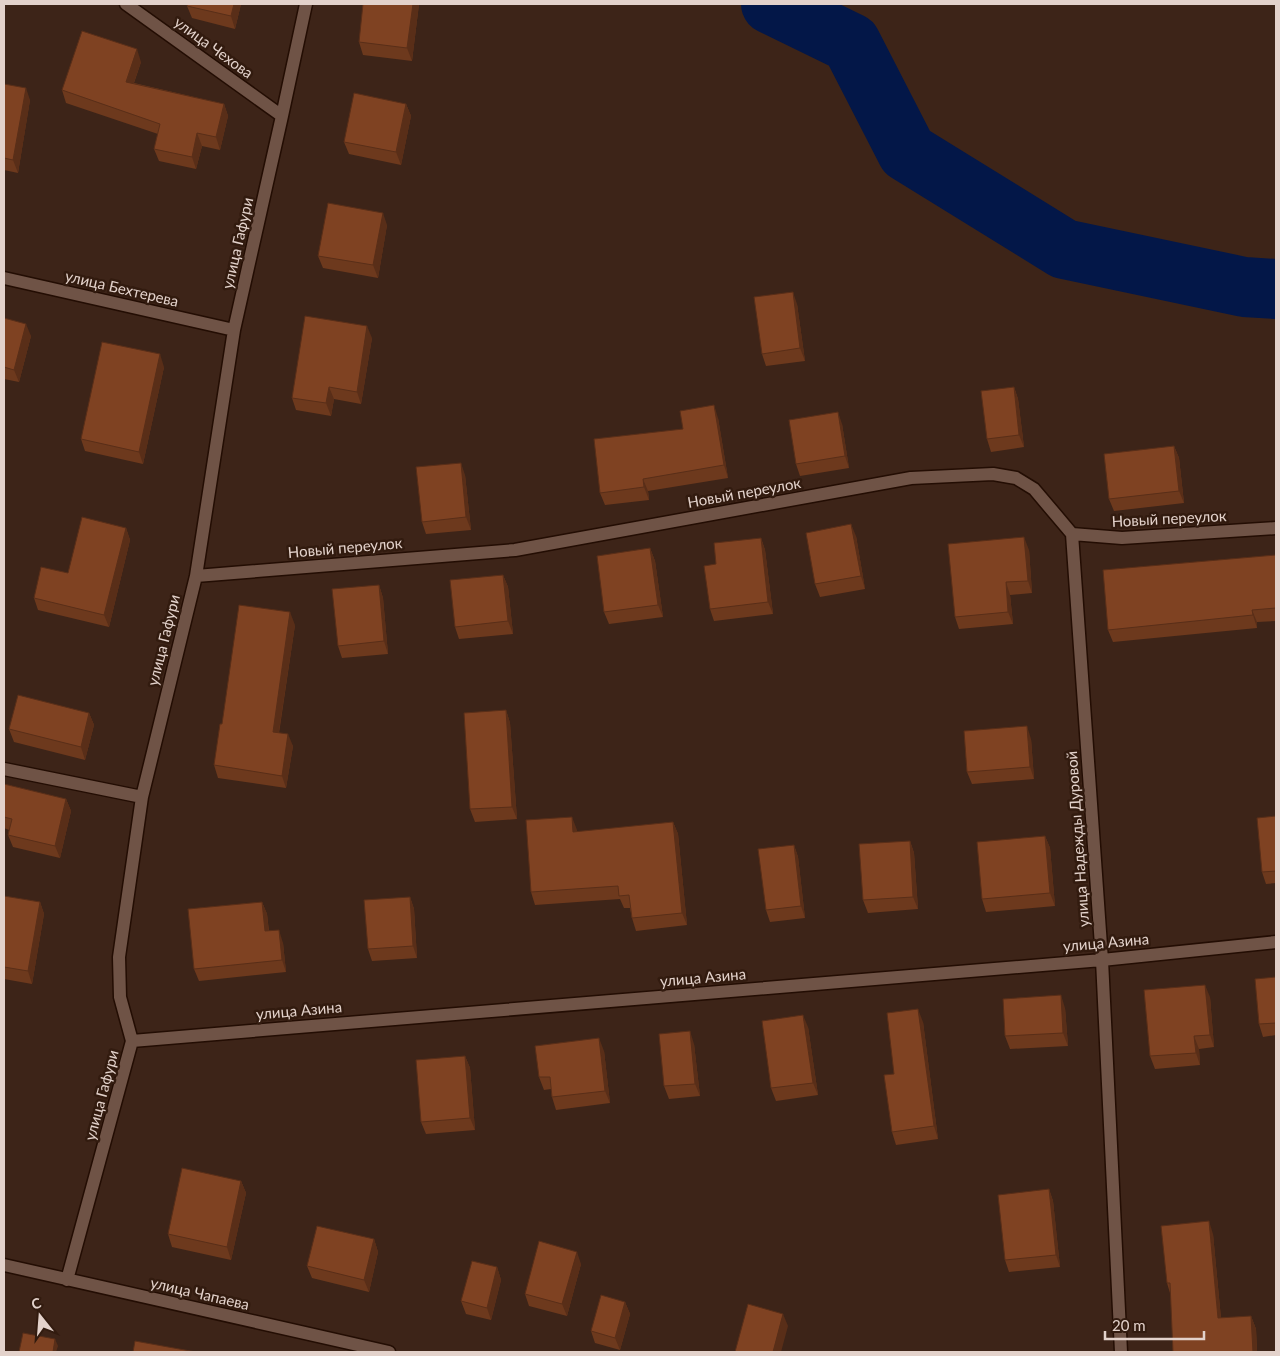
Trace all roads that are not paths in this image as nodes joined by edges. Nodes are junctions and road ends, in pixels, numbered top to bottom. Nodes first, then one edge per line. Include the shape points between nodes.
1 (126, 4) edge
2 (306, 4) edge
3 (282, 116) junction
4 (4, 278) edge
5 (234, 330) junction
6 (1276, 528) edge
7 (1072, 534) junction
8 (196, 576) junction
9 (4, 769) edge
10 (142, 797) junction
11 (1276, 942) edge
12 (1102, 960) junction
13 (132, 1041) junction
14 (4, 1265) edge
15 (67, 1280) junction
16 (389, 1352) edge
17 (1121, 1352) edge

1 - 3 street, улица Чехова
2 - 3 street, улица Гафури
3 - 5 street, улица Гафури
4 - 5 street, улица Бехтерева
5 - 8 street, улица Гафури
6 - 7 street, Новый переулок via 1122,538
7 - 8 street, Новый переулок via 1034,489 1016,478 993,474 929,477 515,550
7 - 12 street, улица Надежды Дуровой
8 - 10 street, улица Гафури
9 - 10 street
10 - 13 street, улица Гафури via 119,957 120,997
11 - 12 street, улица Азина
12 - 13 street, улица Азина
12 - 17 street, улица Надежды Дуровой
13 - 15 street, улица Гафури
14 - 15 street, улица Чапаева
15 - 16 street, улица Чапаева

